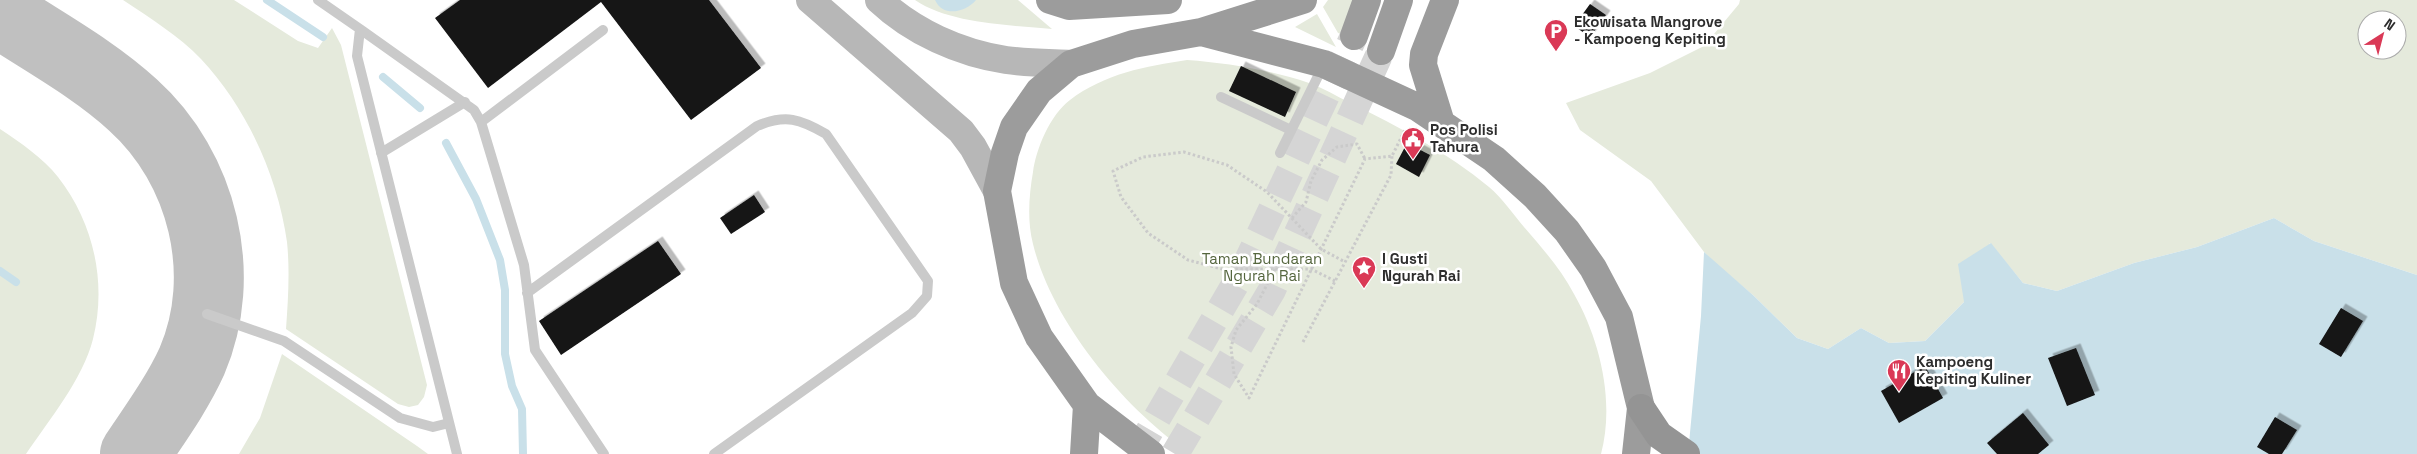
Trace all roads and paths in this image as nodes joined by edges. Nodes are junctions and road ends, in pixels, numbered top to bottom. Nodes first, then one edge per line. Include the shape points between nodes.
1 (318, 0) edge
2 (810, 0) edge
3 (879, 0) edge
4 (1050, 0) edge
5 (1168, 0) edge
6 (1303, 0) edge
7 (1367, 0) edge
8 (1399, 0) edge
9 (1445, 0) edge
10 (360, 29) junction
11 (603, 30) dead end
12 (1201, 32) junction
13 (1354, 36) tunnel mouth
14 (1381, 51) tunnel mouth
15 (1071, 64) junction
16 (1324, 64) junction
17 (1221, 97) dead end
18 (465, 102) junction
19 (1417, 107) junction
20 (481, 122) junction
21 (1441, 123) junction
22 (1291, 130) junction
23 (381, 153) junction
24 (1280, 153) dead end
25 (1392, 156) junction
26 (1365, 159) junction
27 (997, 191) junction
28 (1292, 218) junction
29 (1321, 250) junction
30 (1345, 262) junction
31 (1275, 269) junction
32 (1311, 269) junction
33 (1335, 281) junction
34 (527, 292) junction
35 (206, 314) dead end
36 (1303, 342) dead end
37 (1087, 405) junction
38 (1641, 408) junction
39 (449, 423) junction
40 (1679, 450) edge
41 (457, 454) edge
42 (604, 454) edge
43 (714, 454) edge
44 (1084, 454) edge
45 (1151, 454) edge
46 (1636, 454) edge

1 - 10 lane
2 - 27 main road via 961,131
3 - 15 main road via 931,36 972,53 1007,60
4 - 5 highway via 1069,6
6 - 12 highway
7 - 13 highway
8 - 14 highway
9 - 21 highway via 1424,54 1423,65
10 - 18 lane
10 - 23 lane via 357,56
11 - 20 lane
12 - 15 highway via 1134,44
12 - 16 highway
15 - 27 highway via 1039,91 1014,127 1004,153
16 - 19 highway
16 - 22 lane
17 - 22 lane
18 - 20 lane
18 - 23 lane
19 - 21 highway
19 - 25 path
20 - 34 lane via 524,265
21 - 38 highway via 1494,160 1535,196 1567,231 1593,268 1619,317
22 - 24 lane
23 - 39 lane
25 - 26 path
25 - 30 path via 1391,175
26 - 28 path via 1356,144 1337,147 1322,160 1311,181 1306,202
26 - 29 path
27 - 37 highway via 1014,283 1039,337
28 - 29 path
28 - 31 path via 1267,192 1227,164 1184,152 1142,157 1112,171 1121,196 1148,233 1188,260 1222,268
29 - 30 path
29 - 32 path
30 - 33 path
31 - 32 path
31 - 32 path via 1257,304 1236,330 1230,347 1234,374 1248,398
32 - 33 path
33 - 36 path
34 - 42 lane via 535,350
34 - 43 lane via 757,126 774,119 790,118 826,134 928,281 927,296 912,313
35 - 39 lane via 284,341 400,418 433,427
37 - 44 highway
37 - 45 highway
38 - 40 highway via 1659,435
38 - 46 highway
39 - 41 lane

